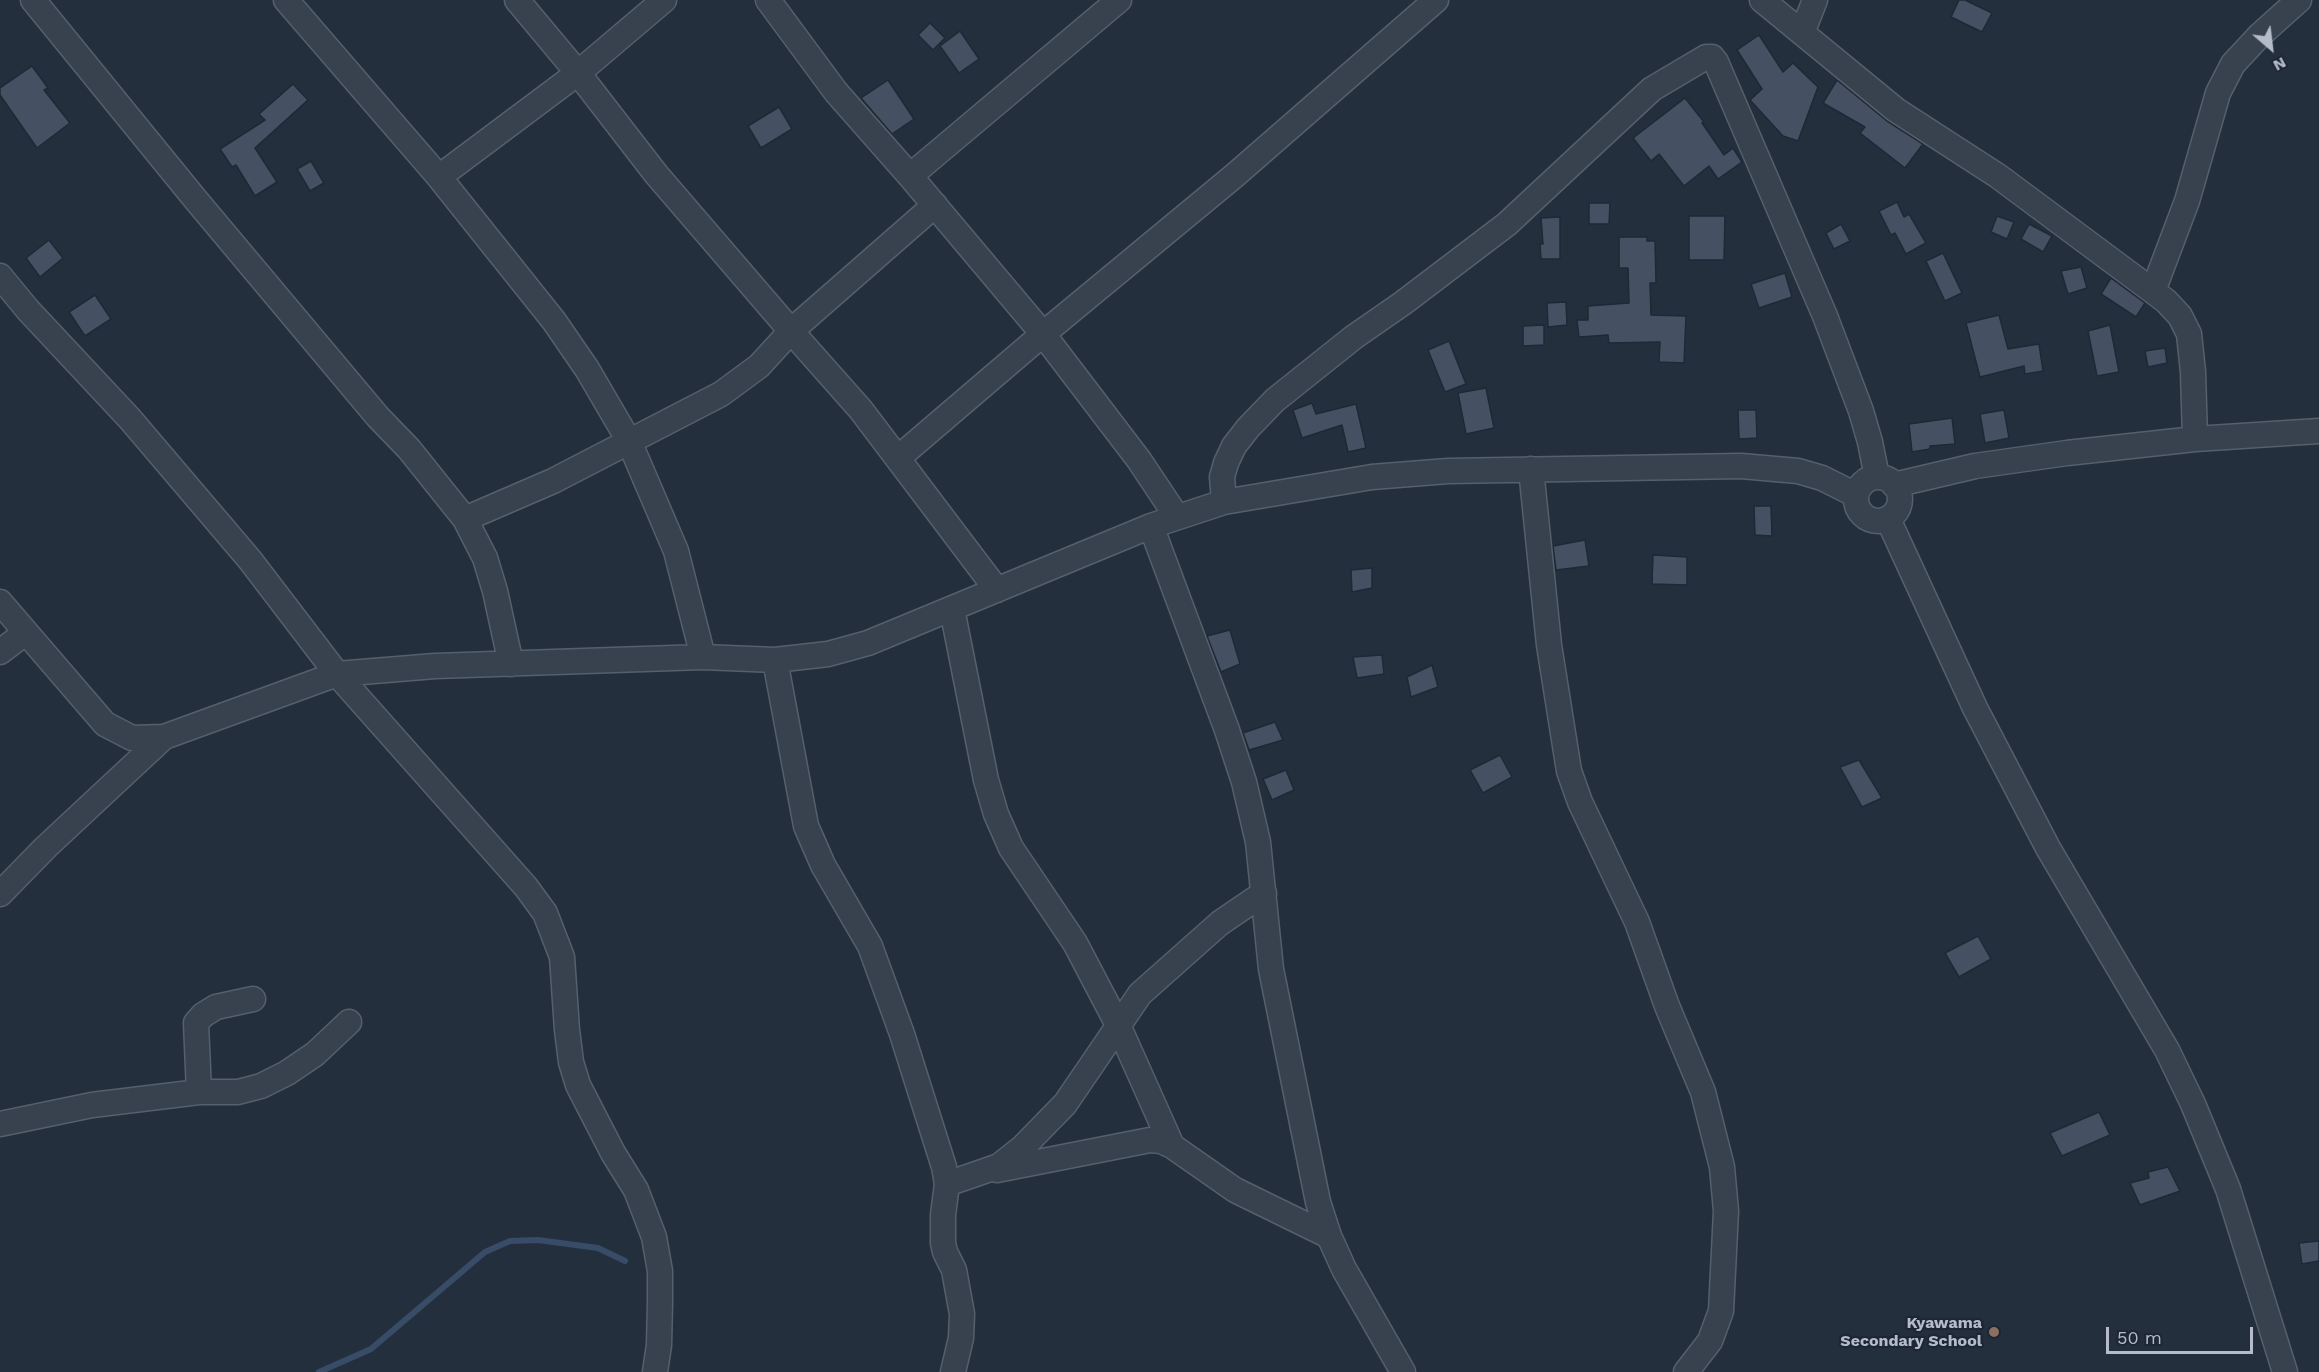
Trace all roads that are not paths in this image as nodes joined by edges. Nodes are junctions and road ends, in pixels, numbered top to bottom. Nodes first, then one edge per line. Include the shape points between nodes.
1 (33, 0) edge
2 (286, 0) edge
3 (517, 0) edge
4 (664, 0) edge
5 (1119, 0) edge
6 (1436, 0) edge
7 (1762, 0) edge
8 (1815, 0) edge
9 (2299, 0) edge
10 (774, 2) edge
11 (1802, 33) junction
12 (578, 73) junction
13 (910, 176) junction
14 (439, 177) junction
15 (935, 206) junction
16 (0, 276) edge
17 (2153, 291) junction
18 (791, 331) junction
19 (1043, 334) junction
20 (2319, 431) edge
21 (2194, 439) junction
22 (629, 441) junction
23 (898, 458) junction
24 (1531, 470) junction
25 (1886, 481) junction
26 (1856, 495) junction
27 (1224, 501) junction
28 (1177, 518) junction
29 (465, 519) junction
30 (1888, 519) junction
31 (1151, 526) junction
32 (997, 590) junction
33 (0, 602) edge
34 (952, 609) junction
35 (25, 633) junction
36 (0, 652) edge
37 (703, 657) junction
38 (775, 660) junction
39 (511, 664) junction
40 (337, 674) junction
41 (164, 737) junction
42 (1264, 893) junction
43 (0, 894) edge
44 (253, 999) dead end
45 (350, 1022) dead end
46 (1118, 1025) junction
47 (199, 1092) junction
48 (0, 1124) edge
49 (1172, 1146) junction
50 (984, 1173) junction
51 (947, 1184) junction
52 (1329, 1236) junction
53 (655, 1372) edge
54 (952, 1372) edge
55 (1402, 1372) edge
56 (1686, 1372) edge
57 (2285, 1372) edge

1 - 29 street via 188,191
2 - 14 street
3 - 12 street
4 - 12 street
5 - 13 street
6 - 19 street via 1243,169
7 - 11 street
8 - 11 street
9 - 17 street via 2233,64 2218,93 2187,201
10 - 13 street via 836,92
11 - 17 street via 1896,110 1998,176
12 - 14 street
12 - 18 street via 656,174
13 - 15 street
14 - 22 street via 554,321
15 - 18 street
15 - 19 street
16 - 40 street via 130,419 243,552
17 - 21 street via 2180,316 2189,334
18 - 22 street via 759,366 721,394
18 - 23 street
19 - 23 street
19 - 28 street
20 - 21 street
21 - 25 street
22 - 29 street via 553,482
22 - 37 street via 676,551
23 - 32 street
24 - 26 street via 1775,468 1822,478
24 - 27 street via 1372,477
24 - 56 street via 1549,645 1569,771 1637,922 1703,1092 1722,1167 1726,1211 1721,1311 1710,1341
25 - 26 street via 1868,480
25 - 27 street via 1825,316 1716,63 1712,57 1706,57 1652,89 1507,224 1275,400 1234,446 1222,477
25 - 30 street via 1899,494 1899,504
26 - 30 street via 1856,505 1869,519
27 - 28 street
28 - 31 street
29 - 39 street via 485,558
30 - 57 street via 1975,708 2048,848 2168,1050 2228,1188
31 - 32 street
31 - 42 street via 1244,782 1258,842
32 - 34 street
33 - 35 street
34 - 38 street via 868,643 828,654
34 - 46 street via 996,814 1011,848 1075,943
35 - 36 street
35 - 41 street via 105,724 132,738
37 - 38 street
37 - 39 street
38 - 51 street via 806,826 823,865 870,946
39 - 40 street
40 - 41 street
40 - 53 street via 545,913 562,957 570,1051 578,1084 636,1190 654,1237 660,1270 660,1345
41 - 43 street
42 - 46 street via 1220,923 1171,965 1140,994
42 - 52 street via 1271,969 1318,1202
44 - 47 street via 216,1007 196,1023
45 - 47 street via 315,1054 261,1086 238,1092
46 - 49 street
46 - 50 street via 1058,1111 1012,1157
47 - 48 street via 92,1105
49 - 50 street via 1150,1140
49 - 52 street via 1235,1190
50 - 51 street
51 - 54 street via 943,1243 954,1270 962,1314 961,1338
52 - 55 street

